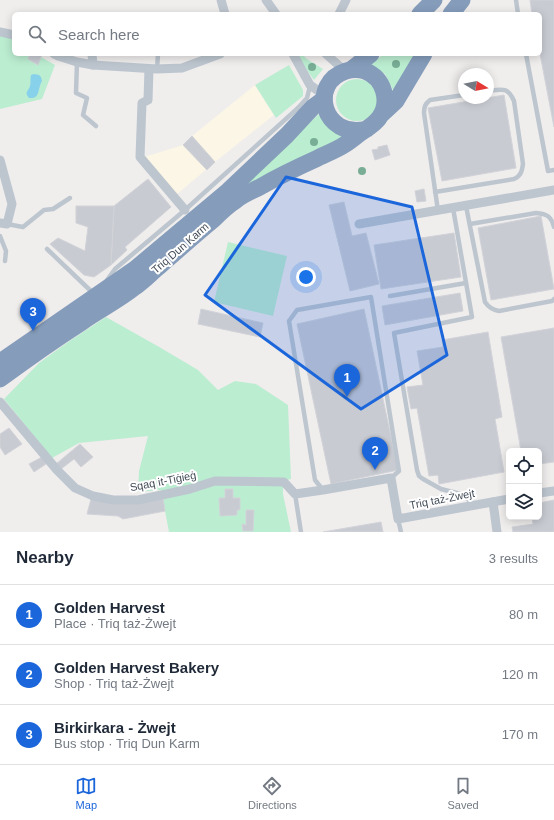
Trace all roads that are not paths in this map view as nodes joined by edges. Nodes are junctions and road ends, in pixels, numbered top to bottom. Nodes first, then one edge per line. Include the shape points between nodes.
1 (221, 0) edge
2 (266, 0) edge
3 (346, 0) edge
4 (434, 0) edge
5 (462, 0) edge
6 (516, 0) edge
7 (224, 12) edge
8 (275, 12) edge
9 (340, 12) edge
10 (422, 12) edge
11 (453, 12) edge
12 (518, 12) edge
13 (0, 32) edge
14 (12, 35) edge
15 (58, 56) edge
16 (92, 56) edge
17 (157, 56) edge
18 (294, 56) edge
19 (329, 56) edge
20 (368, 56) edge
21 (423, 56) edge
22 (526, 56) edge
23 (204, 57) edge
24 (77, 62) junction
25 (93, 64) junction
26 (153, 69) junction
27 (349, 70) junction
28 (310, 85) junction
29 (494, 90) edge
30 (458, 96) edge
31 (315, 102) junction
32 (383, 113) junction
33 (96, 126) dead end
34 (366, 129) junction
35 (0, 160) edge
36 (554, 170) edge
37 (554, 190) edge
38 (435, 192) junction
39 (70, 198) dead end
40 (466, 206) junction
41 (453, 208) junction
42 (185, 210) junction
43 (438, 211) junction
44 (4, 223) edge
45 (359, 224) dead end
46 (470, 224) junction
47 (554, 227) edge
48 (0, 236) edge
49 (47, 250) dead end
50 (5, 261) dead end
51 (466, 283) junction
52 (390, 296) dead end
53 (96, 297) junction
54 (554, 300) edge
55 (19, 349) junction
56 (0, 356) edge
57 (0, 362) edge
58 (0, 379) edge
59 (0, 402) edge
60 (391, 478) junction
61 (323, 490) junction
62 (554, 491) edge
63 (542, 493) edge
64 (295, 494) junction
65 (506, 500) edge
66 (493, 502) junction
67 (475, 505) junction
68 (398, 519) junction
69 (301, 532) edge
70 (401, 532) edge
71 (497, 532) edge

1 - 7 street
2 - 8 street
3 - 9 street
4 - 10 highway
5 - 11 highway
6 - 12 lane
13 - 14 street
15 - 24 street
16 - 25 street
17 - 26 lane
18 - 28 street
19 - 27 street
20 - 27 highway, Triq Dun Karm
21 - 32 highway, Triq Dun Karm via 396,102
22 - 36 lane via 548,171
23 - 26 street via 182,68
24 - 25 street
24 - 33 lane via 76,92 87,98 82,115
25 - 26 street
26 - 42 street via 148,100 142,103 140,157
27 - 31 highway, Triq Dun Karm via 336,76
27 - 32 highway via 358,69 369,73 381,84 386,102
28 - 31 street
28 - 31 lane, Triq Dun Karm via 308,98
29 - 38 lane via 507,91 514,101 523,164 520,174 514,179
30 - 38 lane via 430,100 424,107
31 - 34 highway via 325,108 328,116 343,129
31 - 42 lane, Triq Dun Karm
31 - 53 highway, Triq Dun Karm via 287,135 228,191 135,270
32 - 34 highway, Triq Dun Karm
34 - 58 highway, Triq Dun Karm via 342,146 236,200 135,287
35 - 44 street via 12,204
37 - 40 street
38 - 43 lane
39 - 44 lane via 53,209 44,210 23,227
40 - 41 street
40 - 46 lane
41 - 43 street
41 - 51 lane
42 - 53 lane, Triq Dun Karm via 115,269
43 - 45 street
46 - 47 lane via 536,213 548,216
46 - 54 lane via 488,307 499,312
48 - 50 lane via 6,251
49 - 53 lane
51 - 52 lane
51 - 67 lane via 472,318 394,333 419,476 441,489 461,494
53 - 55 highway, Triq Dun Karm
55 - 56 highway
55 - 57 highway, Triq Dun Karm
59 - 64 street, Sqaq it-Tiġieġ via 74,488 92,496 113,500 138,500 215,481 284,482
60 - 61 street
60 - 61 lane via 400,470 371,297 297,310 289,321 315,480
60 - 68 street, Triq taż-Żwejt
61 - 64 street
62 - 63 street
64 - 69 lane
65 - 66 street, Triq taż-Żwejt
66 - 67 street, Triq taż-Żwejt
66 - 71 street
67 - 68 street, Triq taż-Żwejt
68 - 70 lane

